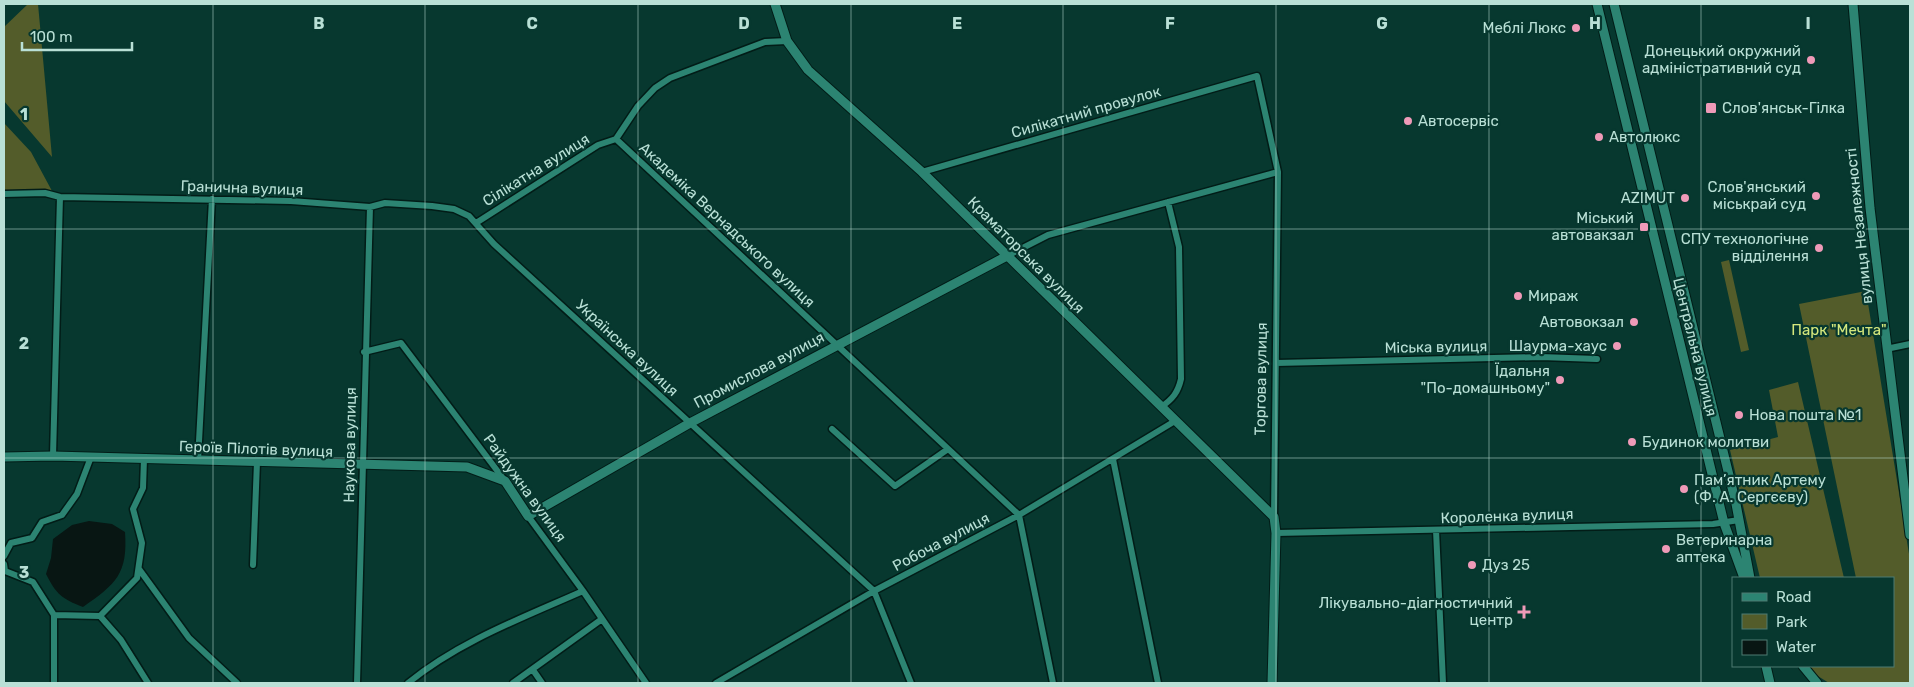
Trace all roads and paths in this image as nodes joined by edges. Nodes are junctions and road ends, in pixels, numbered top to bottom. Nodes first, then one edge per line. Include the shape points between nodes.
1 (775, 4) edge
2 (1597, 4) edge
3 (1614, 4) edge
4 (1853, 4) edge
5 (787, 41) junction
6 (1257, 76) joint
7 (616, 138) junction
8 (922, 172) junction
9 (1278, 172) junction
10 (4, 194) edge
11 (60, 197) junction
12 (212, 199) junction
13 (1168, 202) junction
14 (370, 207) junction
15 (476, 223) junction
16 (1007, 256) junction
17 (836, 344) junction
18 (1910, 344) edge
19 (1886, 349) junction
20 (364, 352) junction
21 (1597, 359) dead end
22 (1276, 363) junction
23 (1161, 407) junction
24 (1175, 421) junction
25 (690, 423) junction
26 (832, 429) dead end
27 (948, 449) junction
28 (53, 456) junction
29 (4, 457) edge
30 (91, 457) junction
31 (144, 459) junction
32 (1113, 459) junction
33 (198, 460) junction
34 (257, 462) junction
35 (362, 466) junction
36 (505, 481) junction
37 (1019, 515) junction
38 (528, 516) junction
39 (1274, 517) junction
40 (1739, 520) junction
41 (1724, 523) junction
42 (1436, 530) junction
43 (1276, 533) junction
44 (1910, 535) edge
45 (4, 556) edge
46 (4, 564) edge
47 (253, 566) dead end
48 (139, 569) junction
49 (1744, 577) edge
50 (1750, 577) edge
51 (583, 591) junction
52 (874, 591) junction
53 (54, 615) junction
54 (100, 616) junction
55 (602, 620) junction
56 (1766, 667) edge
57 (1804, 667) edge
58 (533, 670) junction
59 (54, 683) edge
60 (148, 683) edge
61 (237, 683) edge
62 (357, 683) edge
63 (408, 683) edge
64 (513, 683) edge
65 (542, 683) edge
66 (646, 683) edge
67 (716, 683) edge
68 (911, 683) edge
69 (1053, 683) edge
70 (1158, 683) edge
71 (1272, 683) edge
72 (1443, 683) edge
73 (1770, 683) edge
74 (1817, 683) edge

1 - 5 street, Краматорська вулиця
2 - 41 street, Центральна вулиця
3 - 40 street, Центральна вулиця
4 - 19 street, вулиця Незалежності via 1870,208
5 - 7 street via 765,42 670,78 638,106
5 - 8 street, Краматорська вулиця via 808,70
6 - 8 street, Силікатний провулок
6 - 9 street, Торгова вулиця
7 - 15 street, Сілікатна вулиця via 598,145
7 - 17 street, Академіка Вернадського вулиця
8 - 16 street, Краматорська вулиця
9 - 13 street
9 - 22 street, Торгова вулиця
10 - 11 street, Гранична вулиця via 45,193
11 - 12 street, Гранична вулиця
11 - 28 street
12 - 14 street, Гранична вулиця
12 - 33 street
13 - 16 street via 1048,235
13 - 23 street via 1179,247 1181,379 1178,391
14 - 15 street, Гранична вулиця via 385,203 454,209
14 - 20 street, Наукова вулиця
15 - 25 street, Українська вулиця via 494,244
16 - 17 street, Промислова вулиця
16 - 23 street, Краматорська вулиця
17 - 25 street, Промислова вулиця
17 - 27 street, Академіка Вернадського вулиця
18 - 19 street
19 - 44 street, вулиця Незалежності
20 - 35 street, Наукова вулиця
20 - 36 street, Райдужна вулиця via 401,343
21 - 22 street, Міська вулиця via 1541,357
22 - 39 street, Торгова вулиця
23 - 24 street, Краматорська вулиця
24 - 32 street, Робоча вулиця
24 - 39 street, Краматорська вулиця
25 - 38 street, Промислова вулиця
25 - 52 street, Українська вулиця
26 - 27 street via 894,486
27 - 37 street, Академіка Вернадського вулиця
28 - 29 street, Героїв Пілотів вулиця
28 - 30 street, Героїв Пілотів вулиця
30 - 31 street, Героїв Пілотів вулиця
30 - 45 street via 77,494 62,515 42,522 32,538 12,543
31 - 33 street, Героїв Пілотів вулиця
31 - 48 street via 143,488 133,509 142,543
32 - 37 street, Робоча вулиця
32 - 70 street
33 - 34 street, Героїв Пілотів вулиця
34 - 35 street, Героїв Пілотів вулиця
34 - 47 street
35 - 36 street, Героїв Пілотів вулиця via 468,467
35 - 62 street, Наукова вулиця
36 - 38 street, Райдужна вулиця
37 - 52 street, Робоча вулиця
37 - 69 street
38 - 51 street, Райдужна вулиця
39 - 43 street, Торгова вулиця
40 - 41 street, Короленка вулиця
40 - 50 street, Центральна вулиця
41 - 42 street, Короленка вулиця
41 - 49 street, Центральна вулиця
42 - 43 street, Короленка вулиця
42 - 72 street
43 - 71 street, Торгова вулиця
46 - 53 street via 5,571 34,582
48 - 54 street via 138,578
48 - 61 street via 189,638
51 - 55 street, Райдужна вулиця
51 - 63 street via 502,625 432,664
52 - 67 street, Робоча вулиця
52 - 68 street
53 - 54 street
53 - 59 street
54 - 60 street via 121,640
55 - 58 street
55 - 66 street, Райдужна вулиця
56 - 73 street
57 - 74 street
58 - 64 street
58 - 65 street

